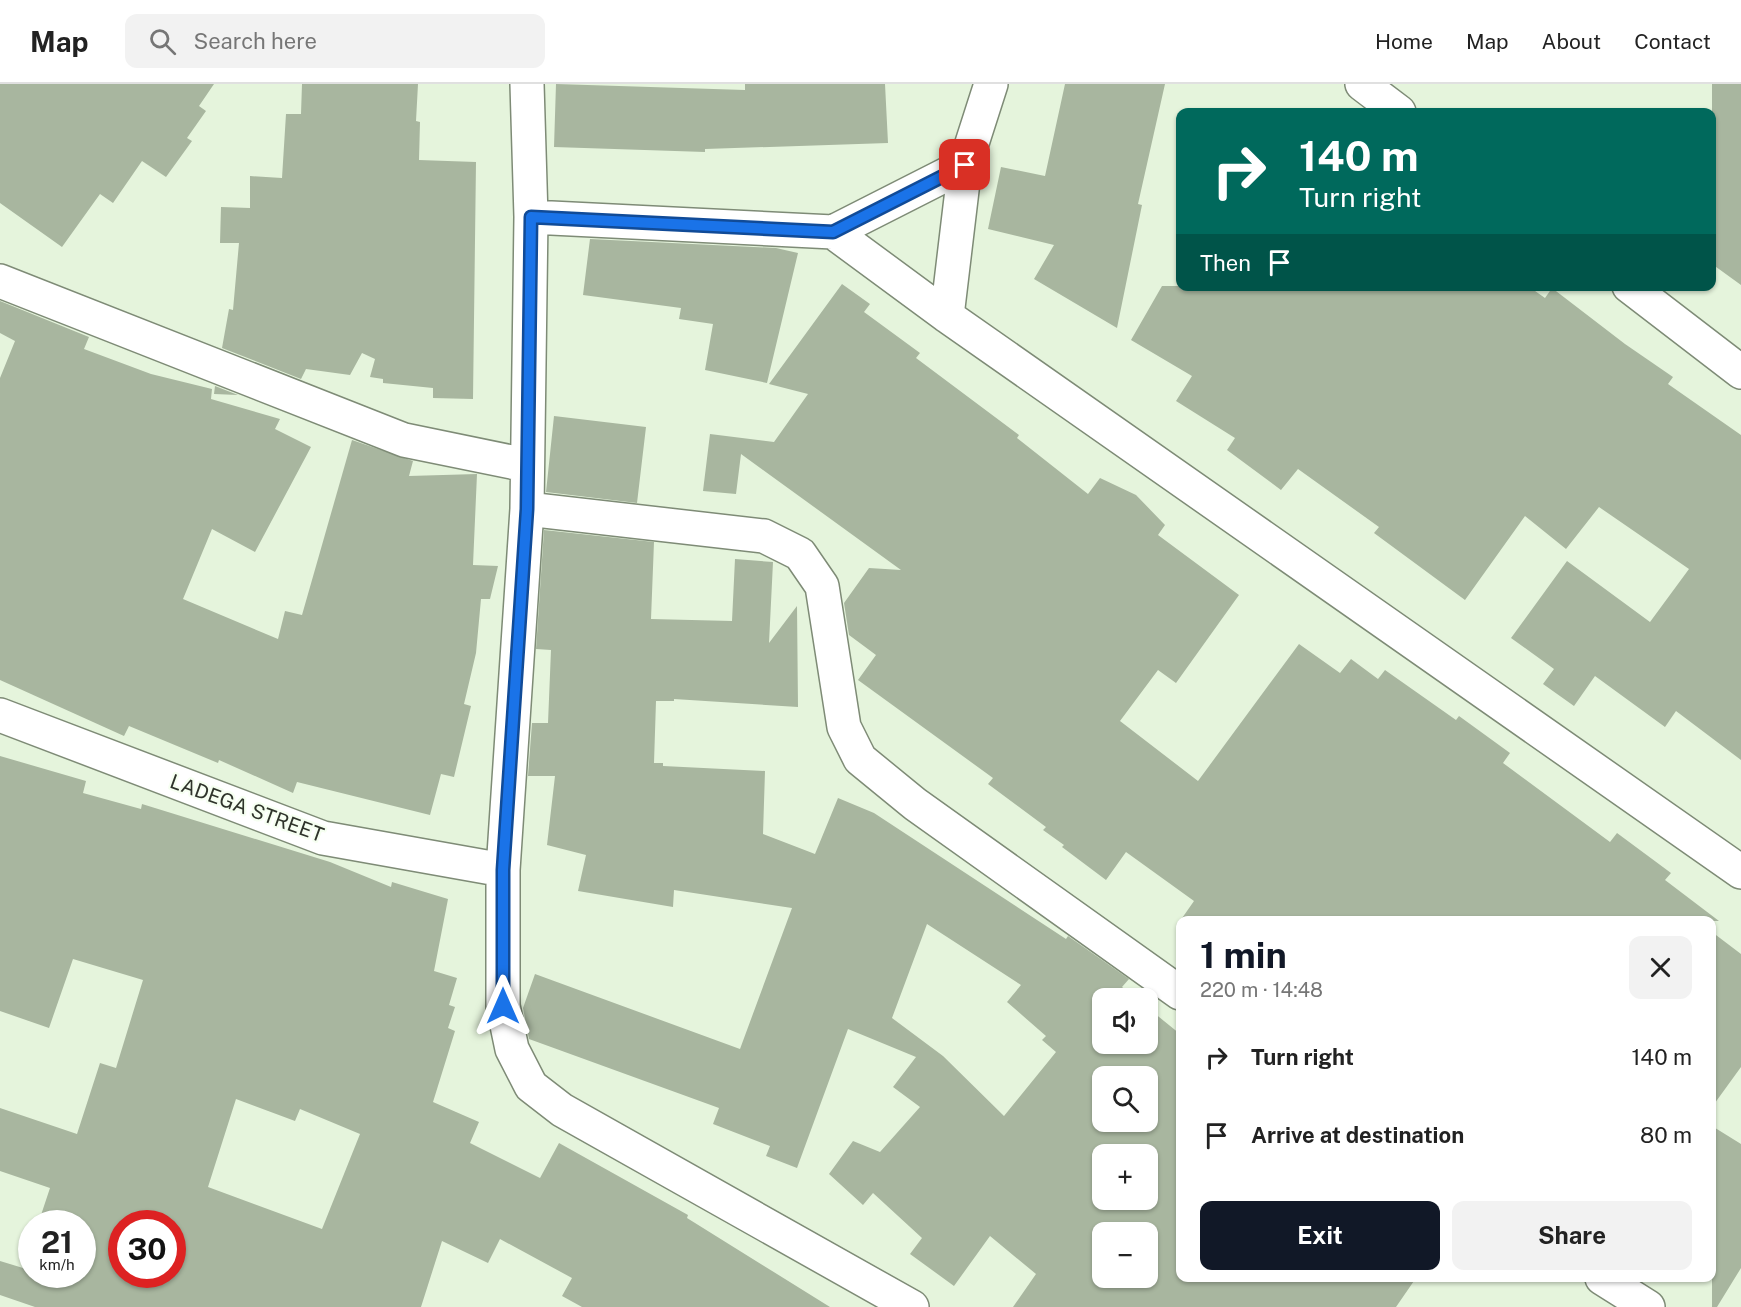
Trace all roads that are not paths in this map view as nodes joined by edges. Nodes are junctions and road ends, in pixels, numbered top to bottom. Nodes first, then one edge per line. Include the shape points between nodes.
1 (526, 84) edge
2 (991, 84) edge
3 (1362, 84) edge
4 (1394, 108) edge
5 (965, 165) junction
6 (531, 217) junction
7 (833, 232) junction
8 (0, 281) edge
9 (1636, 291) edge
10 (947, 316) junction
11 (1741, 372) edge
12 (526, 465) junction
13 (527, 509) junction
14 (0, 715) edge
15 (503, 870) junction
16 (1741, 873) edge
17 (1176, 990) edge
18 (1608, 1282) edge
19 (912, 1307) edge
20 (1648, 1307) edge

1 - 6 street
2 - 5 street
3 - 4 street
5 - 7 street
5 - 10 street
6 - 7 street
6 - 12 street
7 - 10 street
8 - 12 street via 404,440
9 - 11 street
10 - 16 street
12 - 13 street
13 - 15 street
13 - 17 street via 764,536 800,554 822,586 844,727 860,759 915,804
14 - 15 street, LADEGA STREET via 323,838
15 - 19 street via 503,1006 512,1049 531,1086 562,1110
18 - 20 street

